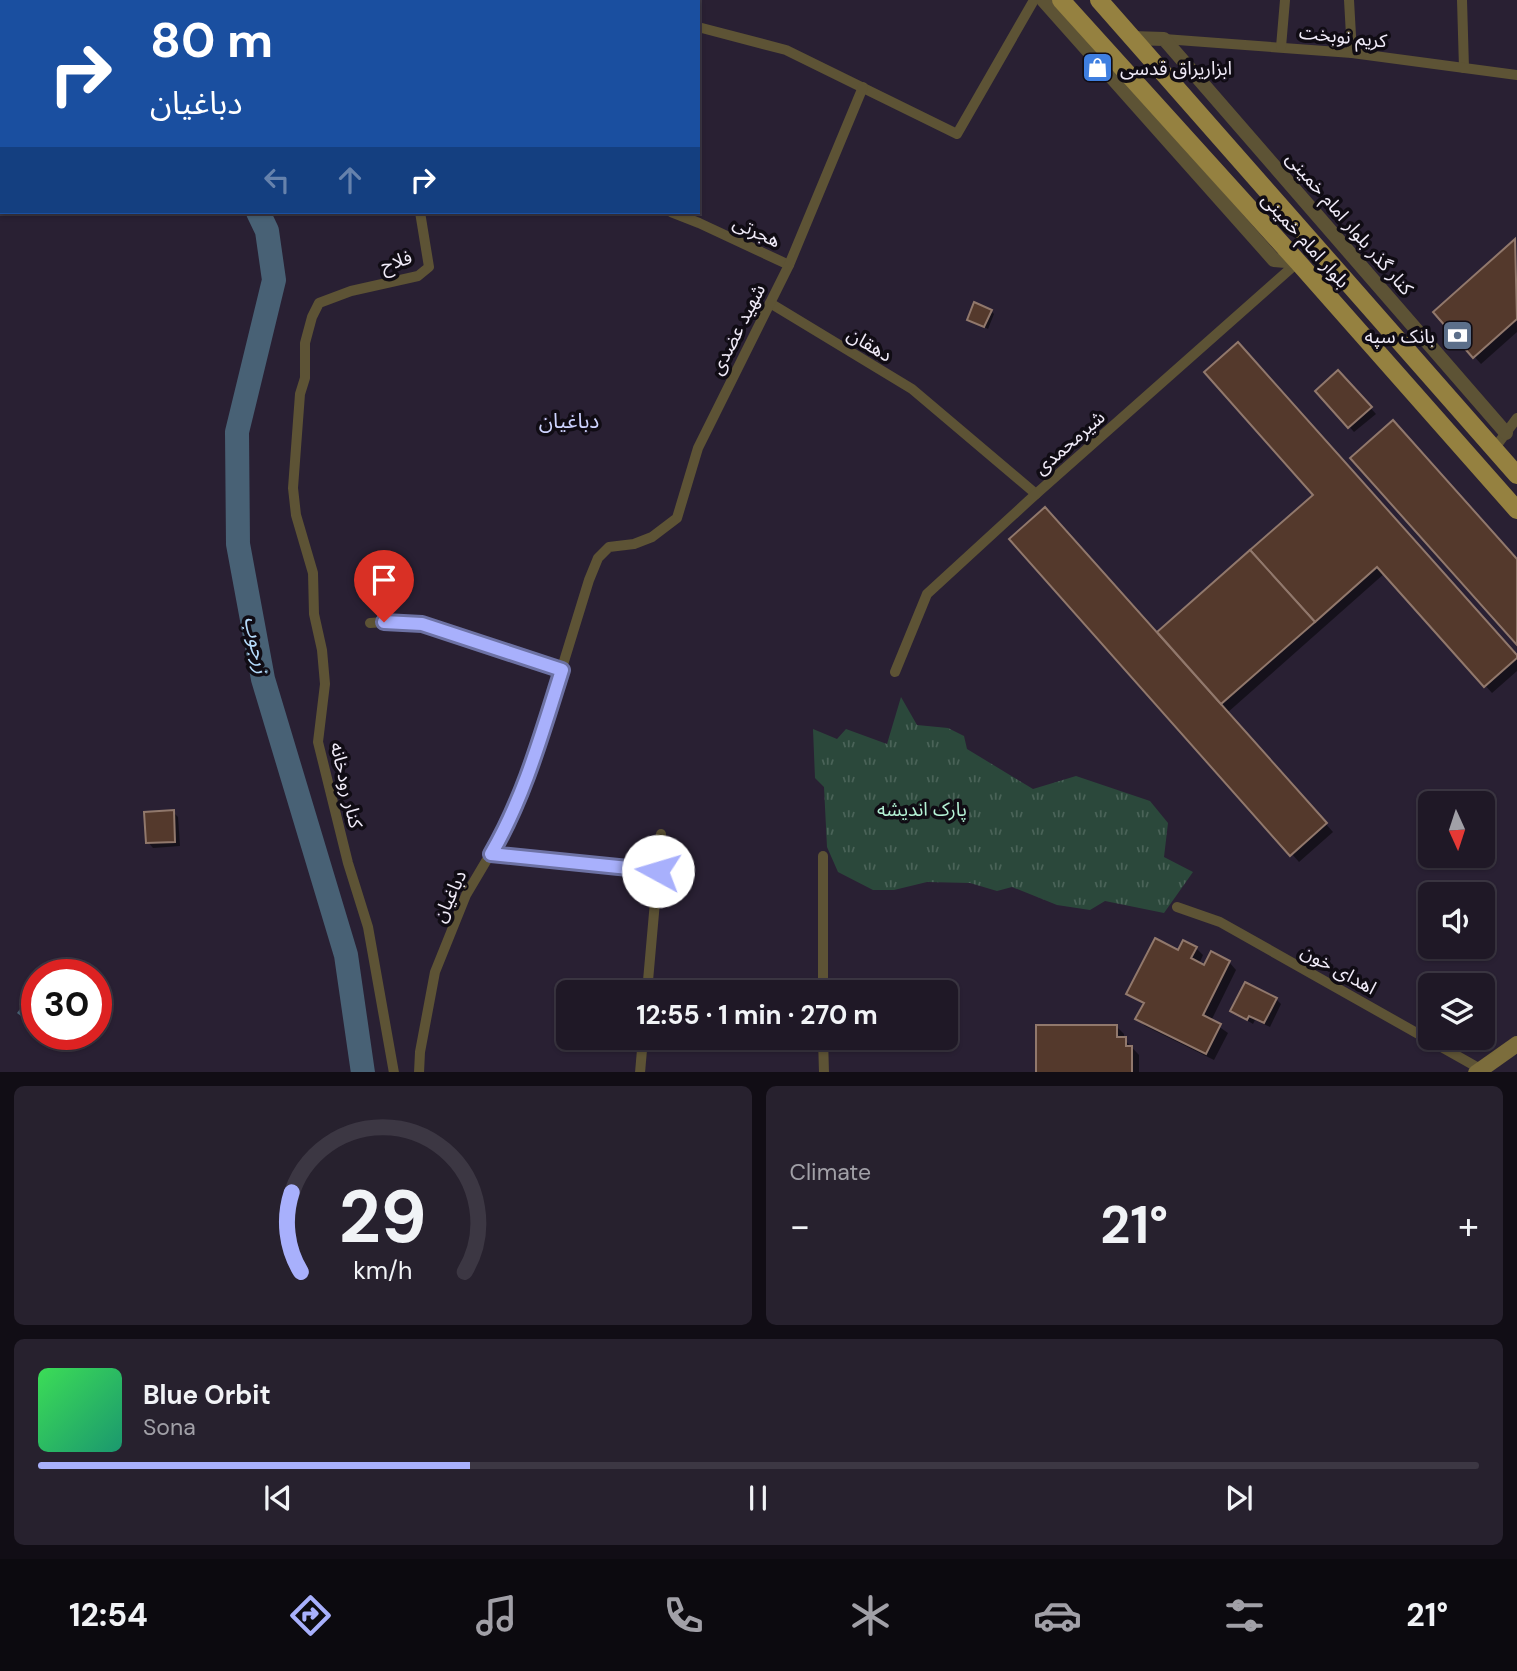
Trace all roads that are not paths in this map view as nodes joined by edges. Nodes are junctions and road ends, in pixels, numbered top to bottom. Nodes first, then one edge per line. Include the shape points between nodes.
1 (1034, 0) edge
2 (1043, 0) edge
3 (1061, 0) edge
4 (1100, 0) edge
5 (1285, 0) edge
6 (1349, 0) edge
7 (1462, 0) edge
8 (700, 27) edge
9 (1132, 38) junction
10 (1164, 38) junction
11 (1281, 47) junction
12 (1352, 53) junction
13 (1464, 68) junction
14 (1517, 75) edge
15 (863, 87) junction
16 (420, 214) edge
17 (676, 214) edge
18 (1298, 262) junction
19 (789, 265) junction
20 (319, 303) joint
21 (770, 303) junction
22 (1517, 418) edge
23 (1506, 433) junction
24 (1494, 449) junction
25 (1517, 475) edge
26 (1036, 494) junction
27 (1517, 510) edge
28 (609, 548) joint
29 (370, 624) dead end
30 (562, 670) junction
31 (894, 671) dead end
32 (661, 834) dead end
33 (491, 854) junction
34 (823, 856) dead end
35 (658, 871) junction
36 (1177, 907) dead end
37 (648, 980) edge
38 (823, 980) edge
39 (1517, 1044) edge
40 (642, 1050) edge
41 (823, 1050) edge
42 (1481, 1071) edge
43 (394, 1072) edge
44 (419, 1072) edge
45 (640, 1072) edge
46 (824, 1072) edge

1 - 15 street via 957,134
2 - 18 street via 1274,260
3 - 18 main road, بلوار امام خمینی
4 - 9 main road, بلوار امام خمینی
5 - 11 street
6 - 12 street
7 - 13 street
8 - 15 street via 786,50
9 - 10 street
9 - 24 main road, بلوار امام خمینی
10 - 11 street, کریم نوبخت
10 - 23 street, کنار گذر بلوار امام خمینی
11 - 12 street, کریم نوبخت
12 - 13 street, کریم نوبخت
13 - 14 street, کریم نوبخت
15 - 19 street, شهید عضدی
16 - 20 street, فلاح via 429,267 418,276
17 - 19 street, هجرتی
18 - 26 street, شیرمحمدی
18 - 27 main road, بلوار امام خمینی
19 - 21 street, شهید عضدی
20 - 43 street, کنار رودخانه via 305,343 293,488 313,573 314,614 323,650 325,684 318,742 368,927
21 - 26 street, دهقان via 912,389
21 - 28 street, شهید عضدی via 698,448 677,518 652,537
22 - 23 street
23 - 24 street
24 - 25 main road, بلوار امام خمینی
26 - 31 street, شیرمحمدی via 927,594
28 - 30 street, دباغیان via 598,558 589,580
29 - 30 street via 422,624
30 - 33 street, دباغیان via 508,824
32 - 35 street
33 - 35 street
33 - 44 street, دباغیان via 466,895 435,972
34 - 38 street
35 - 37 street
36 - 42 street, اهدای خون via 1220,922
39 - 42 main road
40 - 45 street
41 - 46 street

